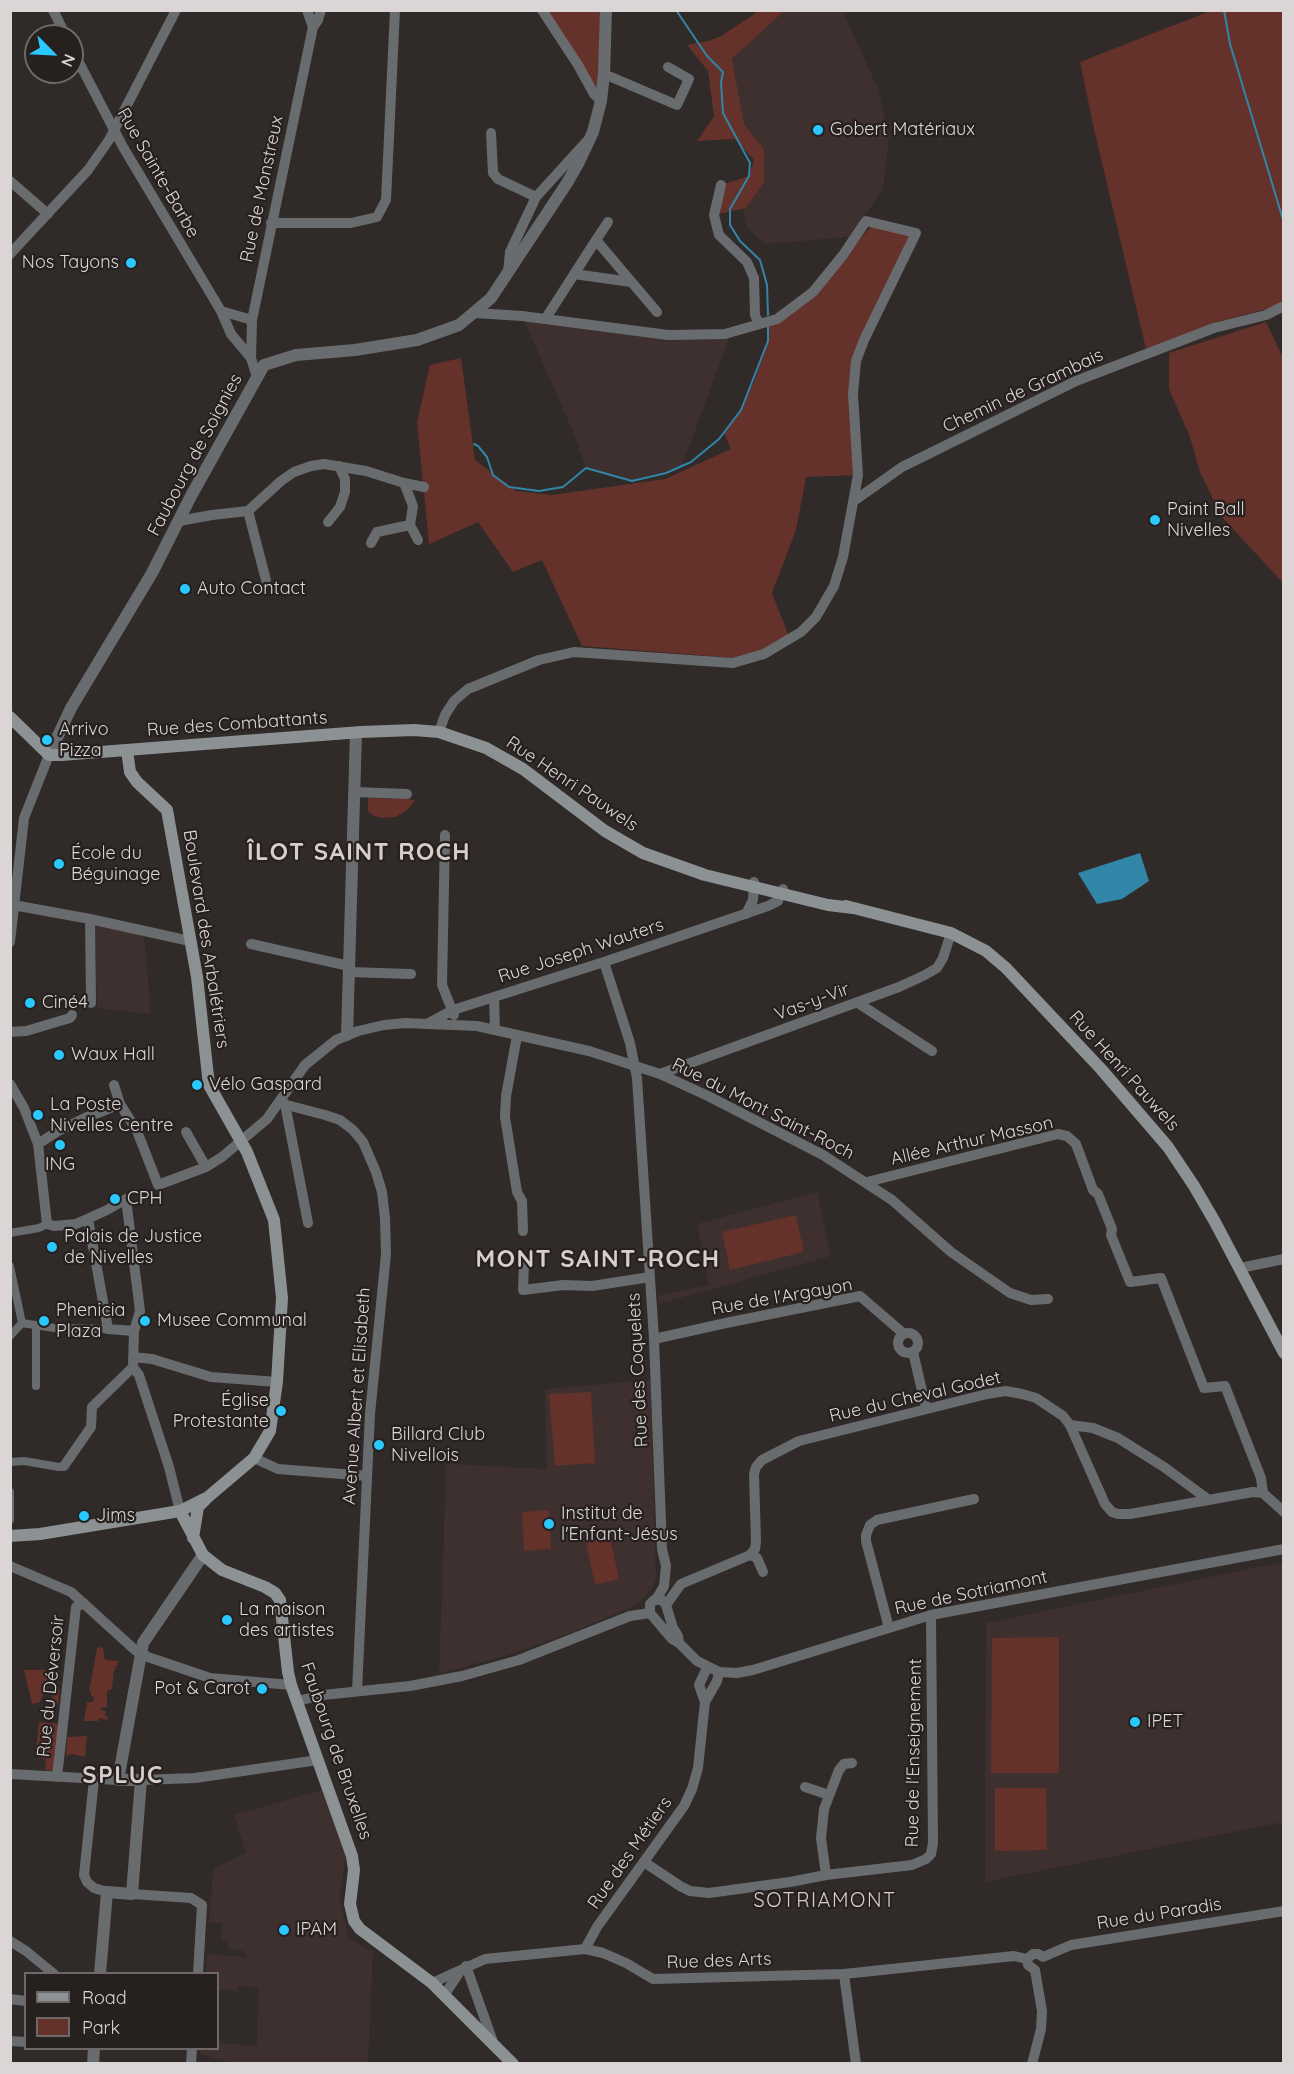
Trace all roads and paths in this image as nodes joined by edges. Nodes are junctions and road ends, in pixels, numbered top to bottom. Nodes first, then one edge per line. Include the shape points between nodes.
1 (52, 10) edge
2 (176, 10) edge
3 (307, 10) edge
4 (321, 10) edge
5 (395, 10) edge
6 (542, 10) edge
7 (606, 10) edge
8 (60, 24) edge
9 (313, 27) junction
10 (668, 67) dead end
11 (84, 72) edge
12 (604, 74) junction
13 (601, 101) junction
14 (114, 131) junction
15 (491, 133) dead end
16 (590, 138) junction
17 (10, 181) edge
18 (721, 185) dead end
19 (536, 197) junction
20 (48, 214) junction
21 (608, 222) dead end
22 (271, 223) junction
23 (596, 240) junction
24 (10, 254) edge
25 (574, 274) junction
26 (507, 275) junction
27 (631, 282) junction
28 (1284, 306) edge
29 (221, 311) junction
30 (657, 312) dead end
31 (475, 313) junction
32 (546, 318) junction
33 (252, 320) junction
34 (759, 324) junction
35 (251, 358) junction
36 (257, 377) junction
37 (339, 466) junction
38 (404, 483) junction
39 (424, 487) dead end
40 (854, 501) junction
41 (248, 511) junction
42 (179, 521) junction
43 (328, 522) dead end
44 (410, 525) junction
45 (418, 540) dead end
46 (371, 543) dead end
47 (266, 579) dead end
48 (10, 717) edge
49 (433, 731) junction
50 (356, 733) junction
51 (127, 750) junction
52 (50, 755) junction
53 (355, 792) junction
54 (407, 794) dead end
55 (445, 835) dead end
56 (753, 885) junction
57 (783, 892) junction
58 (13, 905) junction
59 (746, 914) junction
60 (90, 919) junction
61 (951, 933) junction
62 (190, 941) junction
63 (10, 942) edge
64 (250, 944) dead end
65 (604, 962) junction
66 (349, 969) junction
67 (411, 974) dead end
68 (494, 997) junction
69 (91, 1003) dead end
70 (858, 1003) junction
71 (472, 1004) junction
72 (453, 1010) junction
73 (72, 1015) dead end
74 (425, 1023) junction
75 (455, 1025) junction
76 (471, 1026) junction
77 (495, 1030) junction
78 (10, 1032) edge
79 (347, 1035) junction
80 (517, 1036) junction
81 (932, 1051) dead end
82 (636, 1067) junction
83 (660, 1074) junction
84 (10, 1084) edge
85 (114, 1085) dead end
86 (120, 1104) junction
87 (282, 1104) junction
88 (186, 1132) dead end
89 (240, 1141) junction
90 (38, 1144) junction
91 (206, 1167) junction
92 (867, 1182) junction
93 (88, 1219) junction
94 (308, 1223) dead end
95 (47, 1224) junction
96 (523, 1231) dead end
97 (10, 1233) edge
98 (1284, 1259) edge
99 (524, 1262) dead end
100 (10, 1266) edge
101 (1240, 1268) junction
102 (650, 1277) junction
103 (1048, 1299) dead end
104 (22, 1323) junction
105 (36, 1325) junction
106 (108, 1329) junction
107 (134, 1331) junction
108 (10, 1336) edge
109 (654, 1339) junction
110 (1284, 1353) edge
111 (133, 1362) junction
112 (277, 1382) junction
113 (36, 1386) dead end
114 (926, 1408) junction
115 (1070, 1425) junction
116 (254, 1458) junction
117 (10, 1462) edge
118 (64, 1466) joint
119 (367, 1476) junction
120 (10, 1492) edge
121 (1263, 1493) junction
122 (208, 1497) junction
123 (974, 1498) dead end
124 (1209, 1500) junction
125 (180, 1511) junction
126 (1284, 1512) edge
127 (10, 1520) edge
128 (10, 1536) edge
129 (193, 1539) junction
130 (1284, 1549) edge
131 (202, 1555) junction
132 (750, 1555) junction
133 (10, 1566) edge
134 (763, 1572) dead end
135 (681, 1584) junction
136 (664, 1586) junction
137 (84, 1603) junction
138 (663, 1605) junction
139 (653, 1615) junction
140 (931, 1615) junction
141 (889, 1628) junction
142 (679, 1642) junction
143 (141, 1653) junction
144 (707, 1668) junction
145 (719, 1672) junction
146 (291, 1685) junction
147 (357, 1691) junction
148 (297, 1701) junction
149 (705, 1702) junction
150 (318, 1760) junction
151 (852, 1763) dead end
152 (10, 1774) edge
153 (57, 1777) junction
154 (94, 1780) junction
155 (118, 1780) junction
156 (141, 1780) junction
157 (805, 1787) dead end
158 (829, 1795) junction
159 (644, 1862) junction
160 (826, 1875) junction
161 (107, 1892) junction
162 (132, 1894) junction
163 (1284, 1911) edge
164 (10, 1941) edge
165 (585, 1949) junction
166 (1042, 1957) junction
167 (1028, 1959) junction
168 (464, 1968) junction
169 (1035, 1970) junction
170 (52, 1972) edge
171 (100, 1972) edge
172 (198, 1972) edge
173 (844, 1974) junction
174 (432, 1983) junction
175 (445, 1994) junction
176 (493, 2043) junction
177 (513, 2064) edge
178 (856, 2064) edge
179 (1032, 2064) edge

1 - 8 street
2 - 14 street
3 - 9 street
4 - 9 street, Rue de Monstreux
5 - 22 street via 386,200 377,217 351,223
6 - 13 street
7 - 12 street, Faubourg de Soignies
9 - 22 street, Rue de Monstreux
10 - 12 street via 689,79 677,105
11 - 14 street, Rue Sainte-Barbe
12 - 13 street, Faubourg de Soignies
13 - 16 street, Faubourg de Soignies
14 - 20 street via 88,170
14 - 29 street, Rue Sainte-Barbe
15 - 19 street via 493,173
16 - 19 street
16 - 26 street, Faubourg de Soignies via 567,183
17 - 20 street
18 - 34 street via 714,215 719,235 747,262 754,278 755,315
19 - 26 street via 510,252
20 - 24 street
21 - 23 street
22 - 33 street, Rue de Monstreux
23 - 25 street
23 - 27 street
25 - 27 street
25 - 32 street
26 - 31 street, Faubourg de Soignies
27 - 30 street
28 - 40 street, Chemin de Grambais via 1266,315 1214,328 1076,381 902,467
29 - 33 street
29 - 35 street, Rue Sainte-Barbe via 231,334
31 - 32 street
31 - 36 street, Faubourg de Soignies via 459,325 417,340 275,361 264,365
32 - 34 street via 668,335 724,334
33 - 35 street, Rue de Monstreux
34 - 40 street via 777,319 813,292 866,221 916,233 856,361 853,394 858,475
35 - 36 street, Rue de Monstreux
36 - 42 street, Faubourg de Soignies
37 - 38 street
37 - 41 street via 324,464 294,472
37 - 43 street via 345,492 340,507
38 - 39 street
38 - 44 street via 413,506
40 - 49 street via 843,557 827,601 801,632 764,654 725,663 574,652 539,660 468,689 454,701
41 - 42 street
41 - 47 street
42 - 52 street, Faubourg de Soignies via 71,708
44 - 45 street
44 - 46 street via 377,532
48 - 52 main road
49 - 50 main road, Rue des Combattants
49 - 56 main road, Rue Henri Pauwels via 502,757 605,831 643,853
50 - 51 main road, Rue des Combattants
50 - 53 street
51 - 52 main road, Rue des Combattants
51 - 62 main road, Boulevard des Arbalétriers via 130,772 167,810
52 - 58 street via 24,818
53 - 54 street
53 - 66 street
55 - 72 street via 442,984
56 - 57 main road, Rue Henri Pauwels
56 - 59 street via 753,900
57 - 59 street, Rue Joseph Wauters via 778,901
57 - 61 main road, Rue Henri Pauwels via 827,899
58 - 60 street
58 - 63 street
59 - 65 street, Rue Joseph Wauters
60 - 62 street
60 - 69 street
61 - 70 street, Vas-y-Vir via 937,968
61 - 101 main road, Rue Henri Pauwels via 986,951 1006,968 1146,1120 1194,1186
62 - 89 main road, Boulevard des Arbalétriers via 209,1085
64 - 66 street
65 - 68 street, Rue Joseph Wauters
65 - 82 street, Rue des Coquelets
66 - 67 street
66 - 79 street
68 - 71 street, Rue Joseph Wauters
68 - 77 street
70 - 81 street
70 - 83 street, Vas-y-Vir
71 - 72 street, Rue Joseph Wauters
71 - 76 street
72 - 74 street, Rue Joseph Wauters
72 - 75 street
73 - 78 street
74 - 75 street, Rue du Mont Saint-Roch
74 - 79 street, Rue du Mont Saint-Roch via 384,1025
75 - 76 street, Rue du Mont Saint-Roch
76 - 77 street, Rue du Mont Saint-Roch
77 - 80 street, Rue du Mont Saint-Roch
79 - 87 street, Rue du Mont Saint-Roch via 305,1065
80 - 82 street, Rue du Mont Saint-Roch
80 - 96 street via 505,1117 517,1192 522,1201
82 - 83 street, Rue du Mont Saint-Roch
82 - 102 street, Rue des Coquelets
83 - 92 street, Rue du Mont Saint-Roch via 823,1155
84 - 90 street
85 - 86 street
86 - 90 street
86 - 91 street, Rue du Mont Saint-Roch via 137,1131 158,1185
87 - 89 street, Rue du Mont Saint-Roch
87 - 94 street
87 - 119 street, Avenue Albert et Elisabeth via 340,1120 353,1130 370,1155 382,1192 386,1254
88 - 91 street
89 - 91 street, Rue du Mont Saint-Roch
89 - 112 main road, Boulevard des Arbalétriers via 274,1220 282,1298
90 - 95 street
92 - 103 street, Rue du Mont Saint-Roch via 966,1264 1010,1293 1031,1300
92 - 121 street, Allée Arthur Masson via 1058,1134 1076,1143 1130,1282 1161,1278 1204,1388 1225,1386 1261,1478
93 - 95 street
93 - 106 street
93 - 107 street via 126,1199 140,1311
95 - 97 street
98 - 101 street
99 - 102 street via 523,1290 592,1286
100 - 104 street
101 - 110 main road, Rue Henri Pauwels
102 - 109 street, Rue des Coquelets
104 - 105 street
104 - 108 street
105 - 106 street
105 - 113 street
106 - 107 street
107 - 111 street
109 - 114 street, Rue de l'Argayon via 860,1296 904,1334 899,1347 912,1352
109 - 136 street, Rue des Coquelets
111 - 112 street via 152,1359 211,1377
111 - 118 street via 92,1407 91,1427
111 - 125 street
112 - 116 main road, Boulevard des Arbalétriers via 270,1431
114 - 115 street, Rue du Cheval Godet via 1006,1391 1036,1398
114 - 132 street, Rue du Cheval Godet via 799,1441 762,1460 754,1474 756,1542
115 - 124 street via 1093,1428 1118,1438
115 - 124 street, Rue du Cheval Godet via 1099,1492 1112,1512 1130,1514
116 - 119 street via 278,1470
116 - 122 main road, Boulevard des Arbalétriers
117 - 118 street
119 - 147 street, Avenue Albert et Elisabeth
120 - 127 street
121 - 124 street, Rue du Cheval Godet
121 - 126 street
122 - 125 main road
122 - 129 main road via 198,1507
123 - 141 street via 877,1520 870,1525 866,1541
125 - 128 main road
125 - 129 main road, Faubourg de Bruxelles
129 - 131 main road, Faubourg de Bruxelles
130 - 140 street, Rue de Sotriamont
131 - 143 street via 143,1643
131 - 146 main road, Faubourg de Bruxelles via 222,1570 265,1587 280,1600
132 - 134 street via 757,1558
132 - 135 street
133 - 137 street via 71,1592
135 - 136 street via 671,1581
135 - 138 street
136 - 138 street
137 - 143 street
137 - 153 street, Rue du Déversoir via 76,1607
138 - 139 street via 664,1616
138 - 139 street via 650,1604
138 - 142 street, Rue de Sotriamont
139 - 142 street, Rue de Sotriamont via 672,1640
139 - 147 street via 630,1616 519,1660 438,1681
140 - 141 street, Rue de Sotriamont
140 - 160 street, Rue de l'Enseignement via 931,1854 912,1865
141 - 145 street, Rue de Sotriamont via 753,1670
142 - 144 street, Rue de Sotriamont
143 - 146 street via 210,1678
143 - 155 street
144 - 145 street, Rue de Sotriamont
144 - 149 street via 699,1685
145 - 149 street
146 - 148 main road, Faubourg de Bruxelles
147 - 148 street
148 - 150 main road, Faubourg de Bruxelles
149 - 159 street, Rue des Métiers via 692,1789 676,1820
150 - 156 street via 195,1778
150 - 174 main road, Faubourg de Bruxelles via 352,1856 350,1904 354,1921
151 - 158 street via 839,1770
152 - 153 street
153 - 154 street
154 - 155 street
154 - 161 street via 84,1875 94,1888
155 - 156 street
156 - 162 street
157 - 158 street
158 - 160 street via 822,1825
159 - 160 street, Rue de l'Enseignement via 698,1893
159 - 165 street, Rue des Métiers
161 - 162 street
161 - 171 street
162 - 172 street via 191,1898 202,1905
163 - 166 street, Rue du Paradis via 1071,1946
164 - 170 street
165 - 168 street, Rue des Arts via 509,1955
165 - 173 street, Rue des Arts via 626,1963 653,1979
166 - 167 street, Rue du Paradis via 1036,1953
166 - 169 street via 1043,1965
167 - 169 street via 1028,1965
167 - 173 street, Rue des Arts via 1014,1956
168 - 174 street, Rue des Arts
168 - 175 street
168 - 176 street
169 - 179 street via 1042,2011
173 - 178 street
174 - 175 main road, Faubourg de Bruxelles
175 - 176 main road, Faubourg de Bruxelles
176 - 177 main road, Faubourg de Bruxelles

